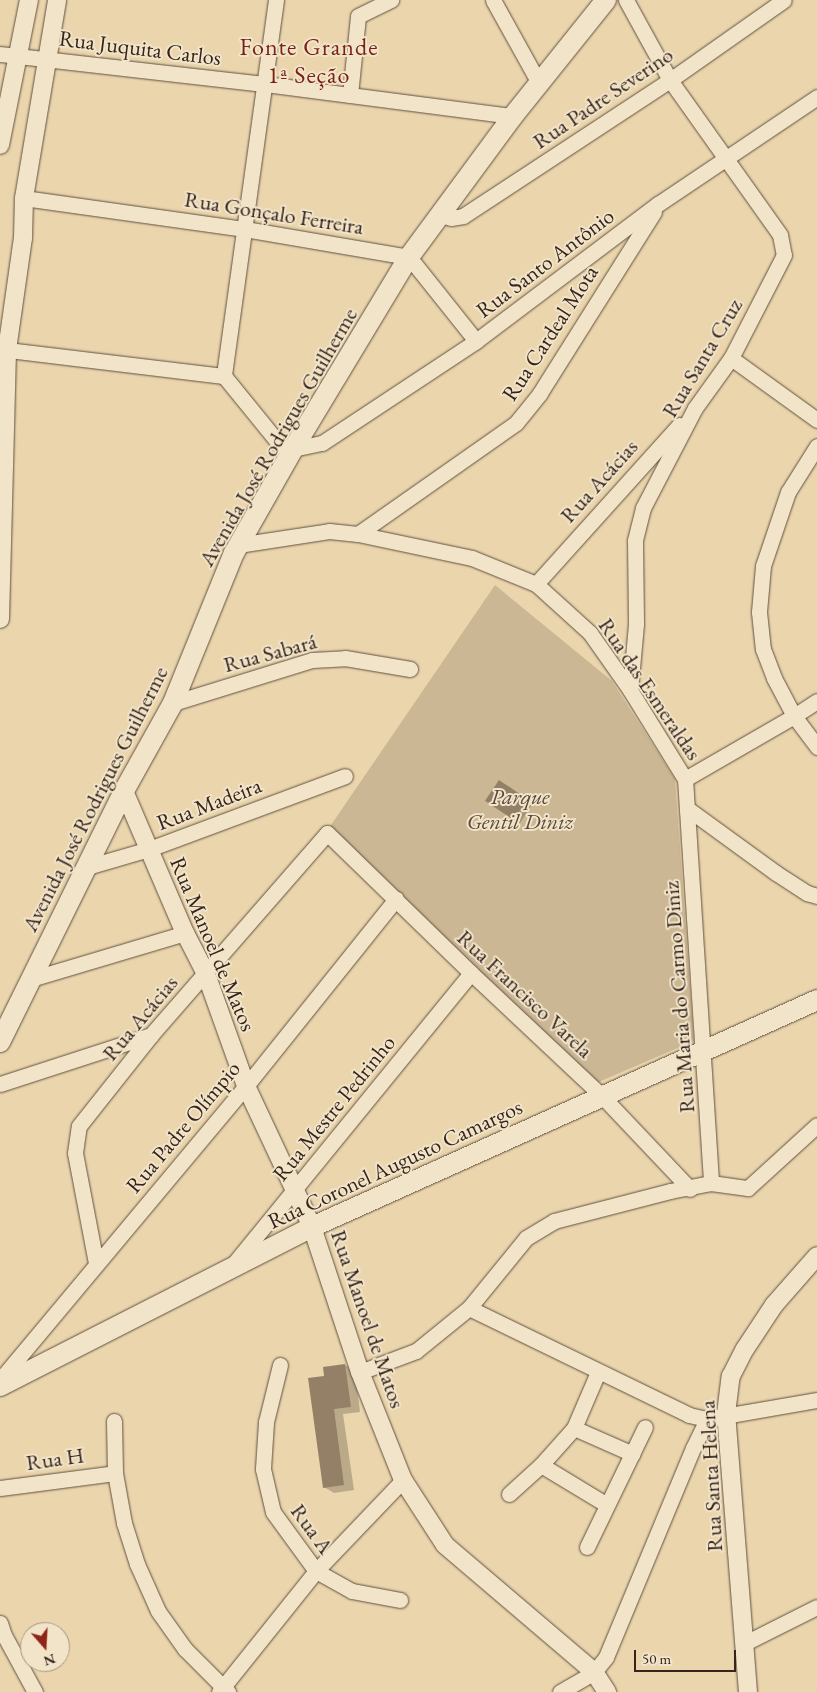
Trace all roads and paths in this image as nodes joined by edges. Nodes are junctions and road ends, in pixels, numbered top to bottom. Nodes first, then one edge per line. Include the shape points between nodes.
1 (29, 0) edge
2 (57, 0) edge
3 (276, 0) edge
4 (391, 0) edge
5 (493, 0) edge
6 (606, 0) edge
7 (626, 0) edge
8 (784, 0) edge
9 (9, 55) edge
10 (46, 59) junction
11 (670, 80) junction
12 (539, 83) junction
13 (265, 84) junction
14 (350, 95) junction
15 (817, 97) edge
16 (513, 116) junction
17 (0, 144) edge
18 (726, 161) junction
19 (24, 198) junction
20 (658, 204) junction
21 (440, 216) junction
22 (245, 229) junction
23 (409, 257) junction
24 (476, 341) junction
25 (4, 350) edge
26 (731, 358) junction
27 (224, 376) junction
28 (695, 408) junction
29 (817, 420) edge
30 (817, 446) edge
31 (293, 449) junction
32 (358, 534) junction
33 (238, 545) junction
34 (536, 584) junction
35 (0, 619) edge
36 (410, 669) dead end
37 (630, 690) junction
38 (817, 701) edge
39 (173, 704) junction
40 (794, 716) junction
41 (817, 747) edge
42 (345, 776) dead end
43 (685, 779) junction
44 (124, 791) junction
45 (688, 809) junction
46 (327, 833) joint
47 (150, 849) junction
48 (87, 867) junction
49 (817, 896) edge
50 (396, 899) junction
51 (185, 933) junction
52 (471, 973) junction
53 (206, 974) junction
54 (31, 979) junction
55 (817, 1000) edge
56 (151, 1035) junction
57 (0, 1042) edge
58 (704, 1050) junction
59 (0, 1084) edge
60 (246, 1086) junction
61 (602, 1096) junction
62 (817, 1125) edge
63 (711, 1183) junction
64 (690, 1189) junction
65 (295, 1190) junction
66 (312, 1227) junction
67 (817, 1256) edge
68 (96, 1264) junction
69 (229, 1269) junction
70 (469, 1308) junction
71 (280, 1365) dead end
72 (360, 1372) junction
73 (598, 1372) junction
74 (0, 1380) edge
75 (0, 1386) edge
76 (817, 1400) edge
77 (726, 1414) junction
78 (707, 1419) junction
79 (114, 1421) dead end
80 (645, 1427) dead end
81 (574, 1428) junction
82 (633, 1454) junction
83 (542, 1465) junction
84 (115, 1473) junction
85 (403, 1480) junction
86 (0, 1488) edge
87 (509, 1494) dead end
88 (607, 1505) junction
89 (587, 1547) dead end
90 (316, 1571) junction
91 (400, 1600) dead end
92 (817, 1607) edge
93 (0, 1623) edge
94 (744, 1643) junction
95 (594, 1672) junction
96 (223, 1691) edge
97 (35, 1692) edge
98 (560, 1692) edge
99 (607, 1692) edge
100 (748, 1692) edge

1 - 9 street
2 - 10 street
3 - 13 street
4 - 14 street via 358,16
5 - 12 street
6 - 12 main road, Avenida José Rodrigues Guilherme
7 - 11 street, Rua Santa Cruz
8 - 11 street, Rua Padre Severino
9 - 10 street, Rua Juquita Carlos
9 - 17 street
10 - 13 street, Rua Juquita Carlos
10 - 19 street
11 - 18 street, Rua Santa Cruz
11 - 21 street, Rua Padre Severino via 463,216
12 - 16 main road, Avenida José Rodrigues Guilherme
13 - 14 street, Rua Juquita Carlos
13 - 22 street
14 - 16 street, Rua Juquita Carlos
15 - 18 street, Rua Santo Antônio
16 - 21 main road, Avenida José Rodrigues Guilherme
18 - 20 street, Rua Santo Antônio
18 - 26 street, Rua Santa Cruz via 780,235 784,255
19 - 22 street, Rua Gonçalo Ferreira
19 - 25 street via 23,238
20 - 24 street, Rua Santo Antônio
20 - 32 street, Rua Cardeal Mota via 540,393 516,423
21 - 23 main road, Avenida José Rodrigues Guilherme
22 - 23 street, Rua Gonçalo Ferreira
22 - 27 street
23 - 24 street
23 - 31 main road, Avenida José Rodrigues Guilherme
24 - 31 street, Rua Santo Antônio via 322,443
25 - 27 street
25 - 35 street
26 - 28 street, Rua Santa Cruz
26 - 29 street
27 - 31 street via 280,445
28 - 34 street, Rua Acácias
28 - 37 street, Rua Santa Cruz via 643,508 637,532 636,624
30 - 40 street via 788,492 763,566 759,612 763,649
31 - 33 main road, Avenida José Rodrigues Guilherme
32 - 33 street, Rua das Esmeraldas via 329,531
32 - 34 street, Rua das Esmeraldas via 472,558
33 - 39 main road, Avenida José Rodrigues Guilherme
34 - 37 street, Rua das Esmeraldas via 590,633
36 - 39 street, Rua Sabará via 345,658 312,660
37 - 43 street, Rua das Esmeraldas
38 - 40 street
39 - 44 main road, Avenida José Rodrigues Guilherme
40 - 41 street
40 - 43 street
42 - 47 street, Rua Madeira
43 - 45 street, Rua das Esmeraldas
44 - 47 street, Rua Manoel de Matos
44 - 48 main road, Avenida José Rodrigues Guilherme
45 - 49 street via 776,873
45 - 58 street, Rua Maria do Carmo Diniz
46 - 50 street, Rua Francisco Varela
46 - 53 street, Rua Acácias
47 - 48 street, Rua Madeira
47 - 51 street, Rua Manoel de Matos
48 - 54 main road, Avenida José Rodrigues Guilherme
50 - 52 street, Rua Francisco Varela
50 - 60 street, Rua Padre Olímpio
51 - 53 street, Rua Manoel de Matos
51 - 54 street
52 - 61 street, Rua Francisco Varela
52 - 65 street, Rua Mestre Pedrinho
53 - 56 street, Rua Acácias
53 - 60 street, Rua Manoel de Matos
54 - 57 main road, Avenida José Rodrigues Guilherme
55 - 58 main road, Rua Coronel Augusto Camargos
56 - 59 street
56 - 68 street, Rua Acácias via 79,1126 76,1153
58 - 61 main road, Rua Coronel Augusto Camargos
58 - 63 street, Rua Maria do Carmo Diniz
60 - 65 street, Rua Manoel de Matos
60 - 68 street, Rua Padre Olímpio
61 - 64 street, Rua Francisco Varela
61 - 66 main road, Rua Coronel Augusto Camargos
62 - 63 street via 748,1188
63 - 64 street
64 - 70 street via 670,1191 554,1222 526,1238
65 - 66 street, Rua Manoel de Matos
65 - 69 street, Rua Mestre Pedrinho
66 - 69 main road, Rua Coronel Augusto Camargos
66 - 72 street, Rua Manoel de Matos
67 - 77 street, Rua Santa Helena via 774,1306 745,1349 731,1376
68 - 74 street, Rua Padre Olímpio
69 - 75 main road, Rua Coronel Augusto Camargos
70 - 72 street via 416,1351
70 - 73 street
71 - 90 street, Rua A via 266,1422 263,1469 273,1512
72 - 85 street, Rua Manoel de Matos
73 - 78 street via 689,1415
73 - 81 street
76 - 77 street
77 - 78 street
77 - 94 street, Rua Santa Helena
78 - 95 street, Rua Santa Helena via 606,1657
79 - 84 street
80 - 82 street
81 - 82 street
81 - 83 street
82 - 88 street
83 - 87 street
83 - 88 street
84 - 86 street, Rua H
84 - 96 street via 124,1523 137,1564 158,1611 185,1649
85 - 90 street
85 - 95 street, Rua Manoel de Matos via 445,1545
88 - 89 street
90 - 91 street, Rua A via 352,1591
90 - 96 street
92 - 94 street
93 - 97 street
94 - 100 street, Rua Santa Helena
95 - 98 street
95 - 99 street, Rua Manoel de Matos

